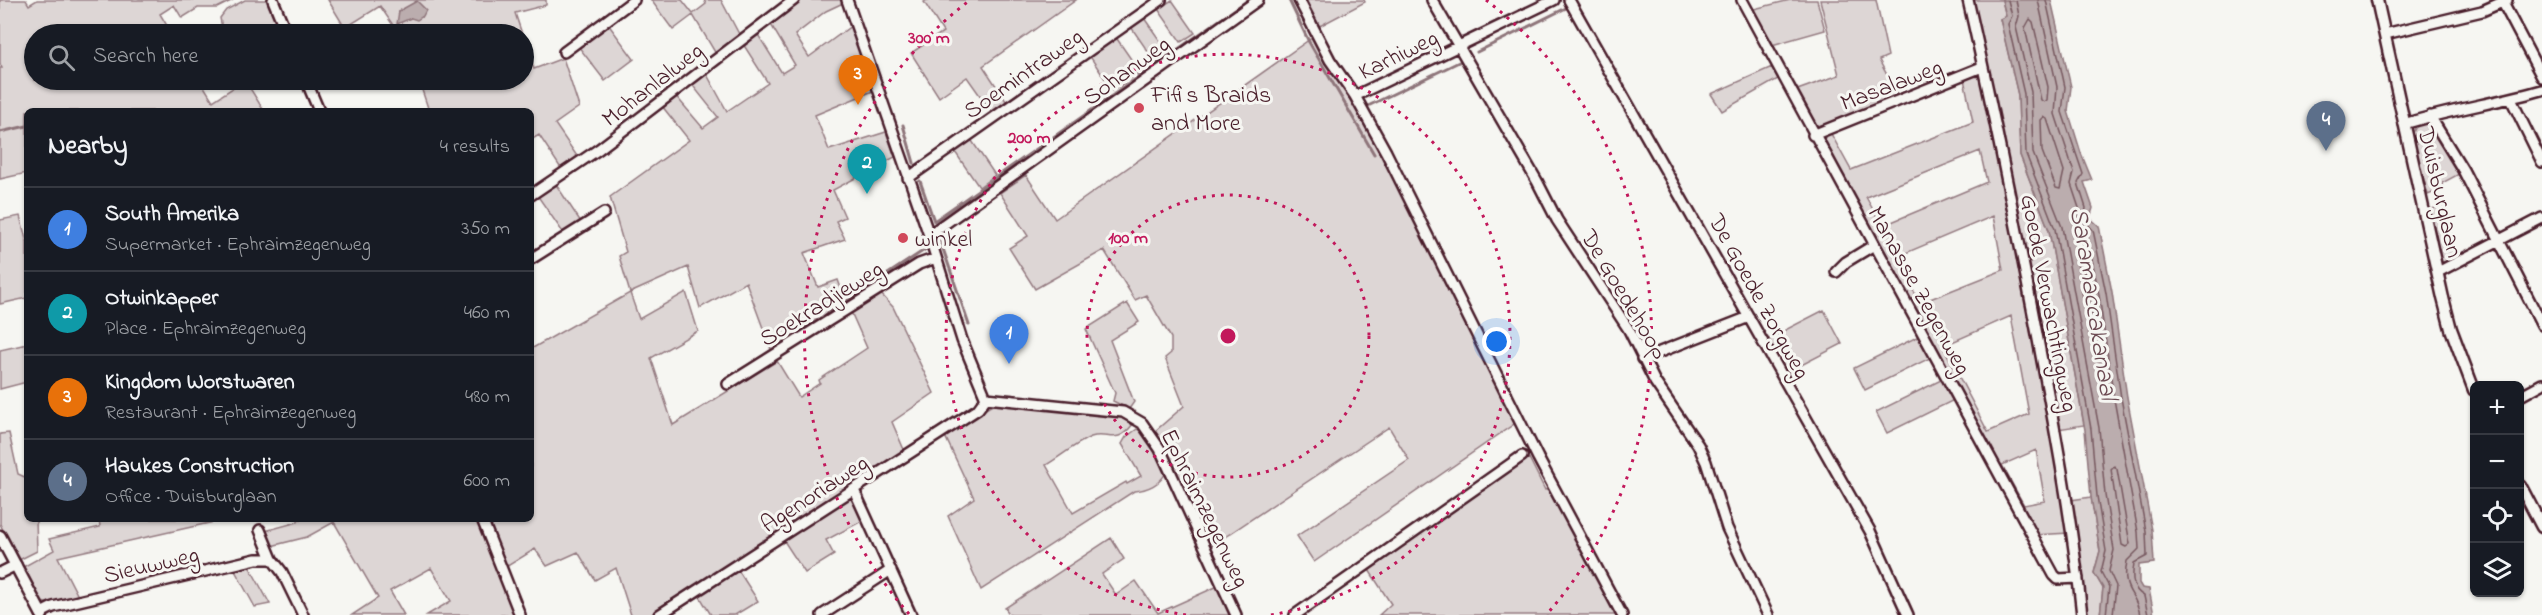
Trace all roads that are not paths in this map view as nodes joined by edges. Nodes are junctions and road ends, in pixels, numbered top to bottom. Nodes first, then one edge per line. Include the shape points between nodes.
1 (273, 0) edge
2 (634, 0) edge
3 (794, 0) edge
4 (1161, 0) edge
5 (1258, 0) edge
6 (1299, 0) edge
7 (1432, 0) edge
8 (1554, 0) edge
9 (1569, 0) edge
10 (1742, 0) edge
11 (1968, 0) edge
12 (2377, 0) edge
13 (2505, 1) edge
14 (850, 2) edge
15 (284, 24) edge
16 (2385, 34) junction
17 (1460, 46) junction
18 (564, 52) dead end
19 (1982, 67) junction
20 (2542, 77) edge
21 (310, 90) edge
22 (2542, 90) edge
23 (1355, 96) junction
24 (2511, 99) junction
25 (318, 108) edge
26 (2430, 116) junction
27 (2404, 124) junction
28 (1813, 135) junction
29 (2542, 162) edge
30 (908, 178) junction
31 (534, 193) edge
32 (604, 213) dead end
33 (2542, 218) edge
34 (929, 235) junction
35 (2498, 240) junction
36 (1874, 245) junction
37 (534, 257) edge
38 (936, 258) junction
39 (1836, 272) dead end
40 (2438, 272) junction
41 (1749, 317) junction
42 (2542, 325) edge
43 (1642, 359) junction
44 (2472, 381) edge
45 (728, 384) dead end
46 (2542, 384) edge
47 (2524, 394) edge
48 (987, 398) junction
49 (1522, 456) dead end
50 (2522, 489) edge
51 (854, 490) junction
52 (483, 522) edge
53 (2542, 527) edge
54 (260, 530) dead end
55 (0, 536) edge
56 (272, 559) junction
57 (16, 565) junction
58 (891, 570) junction
59 (0, 573) edge
60 (2078, 578) junction
61 (41, 614) edge
62 (303, 615) edge
63 (520, 615) edge
64 (659, 615) edge
65 (822, 615) edge
66 (910, 615) edge
67 (1236, 615) edge
68 (1295, 615) edge
69 (1622, 615) edge
70 (1768, 615) edge
71 (1908, 615) edge
72 (2082, 615) edge

1 - 15 street
2 - 18 street
3 - 31 street, Mohanlalweg via 599,149
4 - 30 street, Soemintraweg
5 - 34 street, Sohanweg
6 - 23 street via 1330,60
7 - 17 street, De Goedehoop
8 - 17 street, Karhiweg
9 - 41 street, De Goede Zorgweg
10 - 28 street, Manasse Zegenweg
11 - 19 street, Goede Verwachtingweg
12 - 16 street, Duisburglaan
13 - 16 street via 2482,11
13 - 20 street
14 - 30 street
16 - 27 street, Duisburglaan
17 - 23 street, Karhiweg
17 - 43 street, De Goedehoop via 1557,220 1629,330
19 - 28 street, Masalaweg
19 - 60 street, Goede Verwachtingweg via 2045,379
21 - 25 street
22 - 24 street
23 - 69 street
24 - 26 street
24 - 29 street
26 - 27 street
26 - 35 street
27 - 40 street, Duisburglaan
28 - 36 street, Manasse Zegenweg
30 - 34 street
32 - 37 street
33 - 35 street
34 - 38 street
35 - 40 street
35 - 42 street
36 - 39 street
36 - 60 street, Manasse Zegenweg via 2054,575 2058,579
38 - 45 street, Soekradjieweg via 919,264
38 - 48 street via 962,340
40 - 44 street, Duisburglaan via 2451,328
41 - 43 street
41 - 71 street, De Goede Zorgweg via 1870,531
43 - 70 street, De Goedehoop via 1698,445 1727,528
46 - 47 street
48 - 51 street, Agenoriaweg via 978,409
48 - 67 street, Ephraimzegenweg via 1123,412 1142,423 1160,449
49 - 68 street
50 - 53 street
51 - 58 street
51 - 64 street, Agenoriaweg
52 - 63 street
54 - 56 street
55 - 57 street
56 - 61 street, Sieuwweg via 53,607
56 - 62 street
57 - 59 street
57 - 61 street
58 - 65 street
58 - 66 street
60 - 72 street, Goede Verwachtingweg

